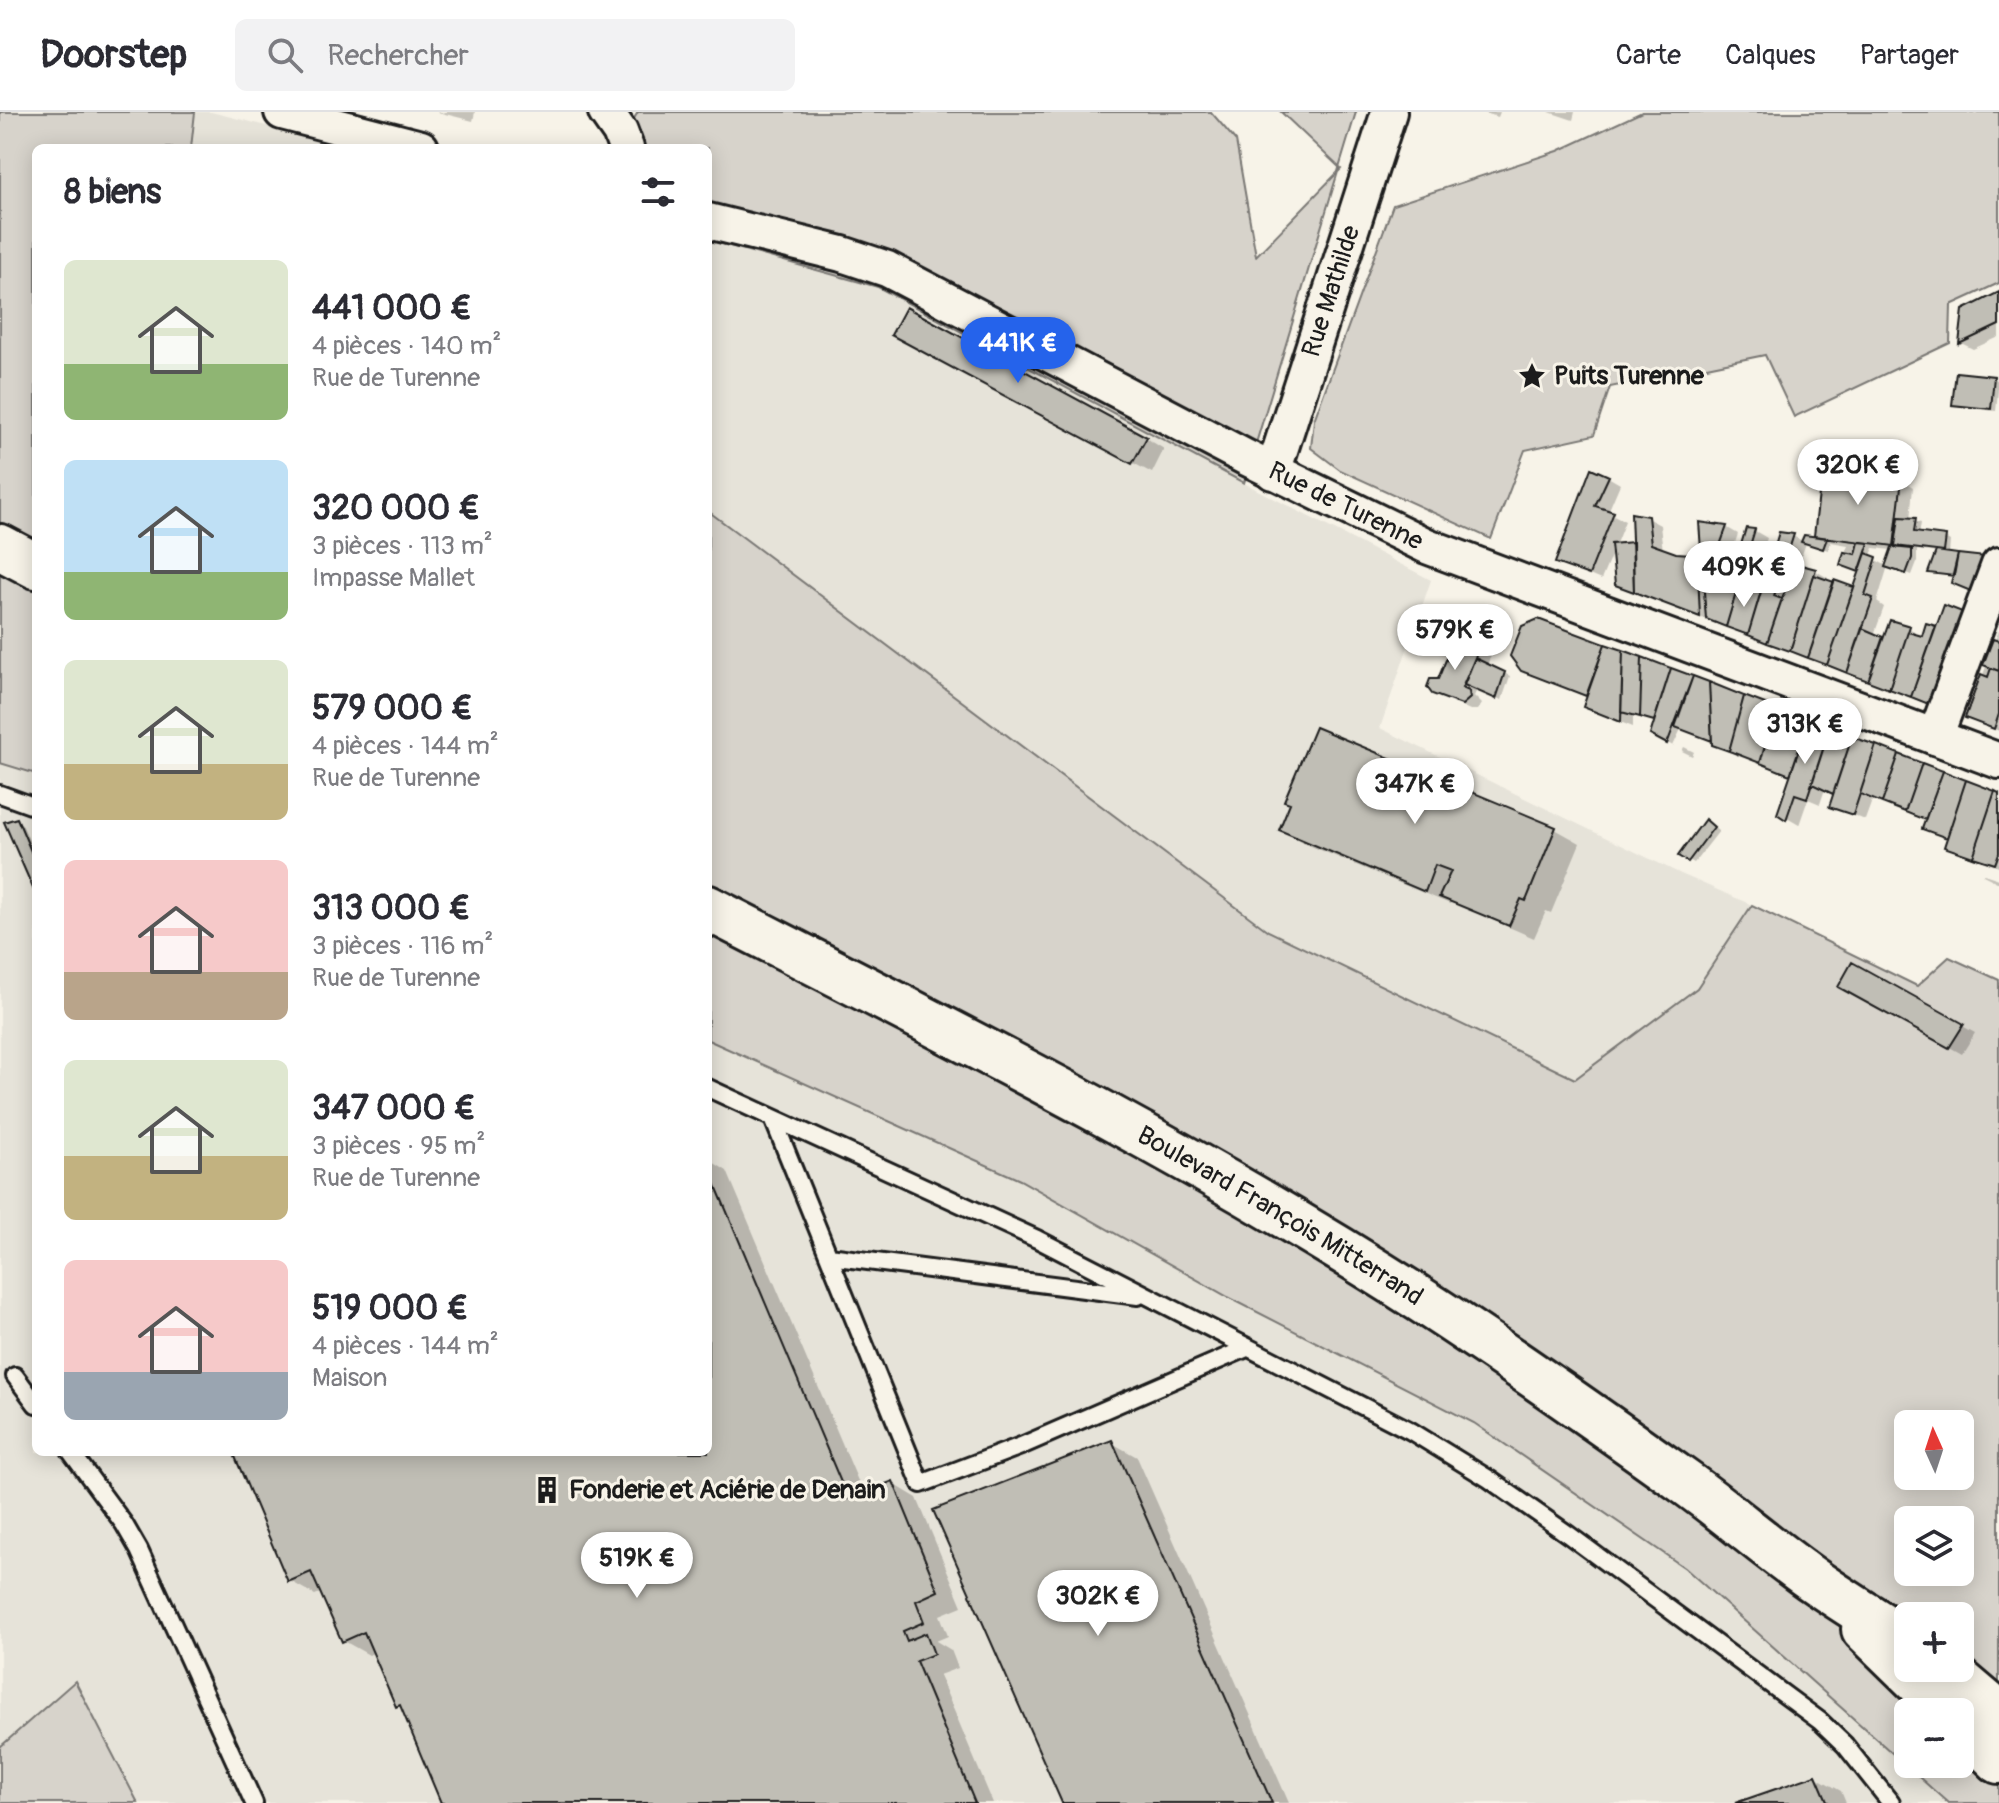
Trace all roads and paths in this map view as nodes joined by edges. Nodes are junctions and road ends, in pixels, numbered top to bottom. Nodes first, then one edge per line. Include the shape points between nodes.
1 (282, 112) edge
2 (606, 112) edge
3 (1389, 112) edge
4 (406, 144) edge
5 (624, 144) edge
6 (712, 222) edge
7 (1273, 472) junction
8 (0, 547) edge
9 (32, 564) edge
10 (1999, 565) edge
11 (1935, 737) junction
12 (1999, 761) edge
13 (0, 794) edge
14 (32, 806) edge
15 (712, 910) edge
16 (712, 1090) edge
17 (774, 1121) junction
18 (829, 1256) junction
19 (1152, 1298) junction
20 (1247, 1348) junction
21 (15, 1376) dead end
22 (32, 1399) edge
23 (74, 1456) edge
24 (1817, 1583) junction
25 (1894, 1633) edge
26 (1961, 1682) edge
27 (1935, 1698) edge
28 (1999, 1714) edge
29 (1974, 1737) edge
30 (1999, 1761) edge
31 (254, 1803) edge
32 (1891, 1803) edge

1 - 4 street
2 - 5 street
3 - 7 street, Rue Mathilde
6 - 7 street, Rue de Turenne via 887,269
7 - 11 street, Rue de Turenne via 1456,558
8 - 9 main road
10 - 11 street
11 - 12 street, Rue de Turenne
13 - 14 lane
15 - 24 main road, Boulevard François Mitterrand via 1020,1068 1275,1210 1558,1392
16 - 17 lane
17 - 18 lane
17 - 19 lane via 1006,1224
18 - 19 lane
18 - 20 lane via 921,1484
19 - 20 lane
20 - 32 lane via 1411,1431 1525,1504 1820,1721
21 - 22 lane
23 - 31 lane via 139,1550
24 - 25 main road, Boulevard François Mitterrand
24 - 27 main road, Boulevard François Mitterrand
26 - 28 main road
29 - 30 main road

